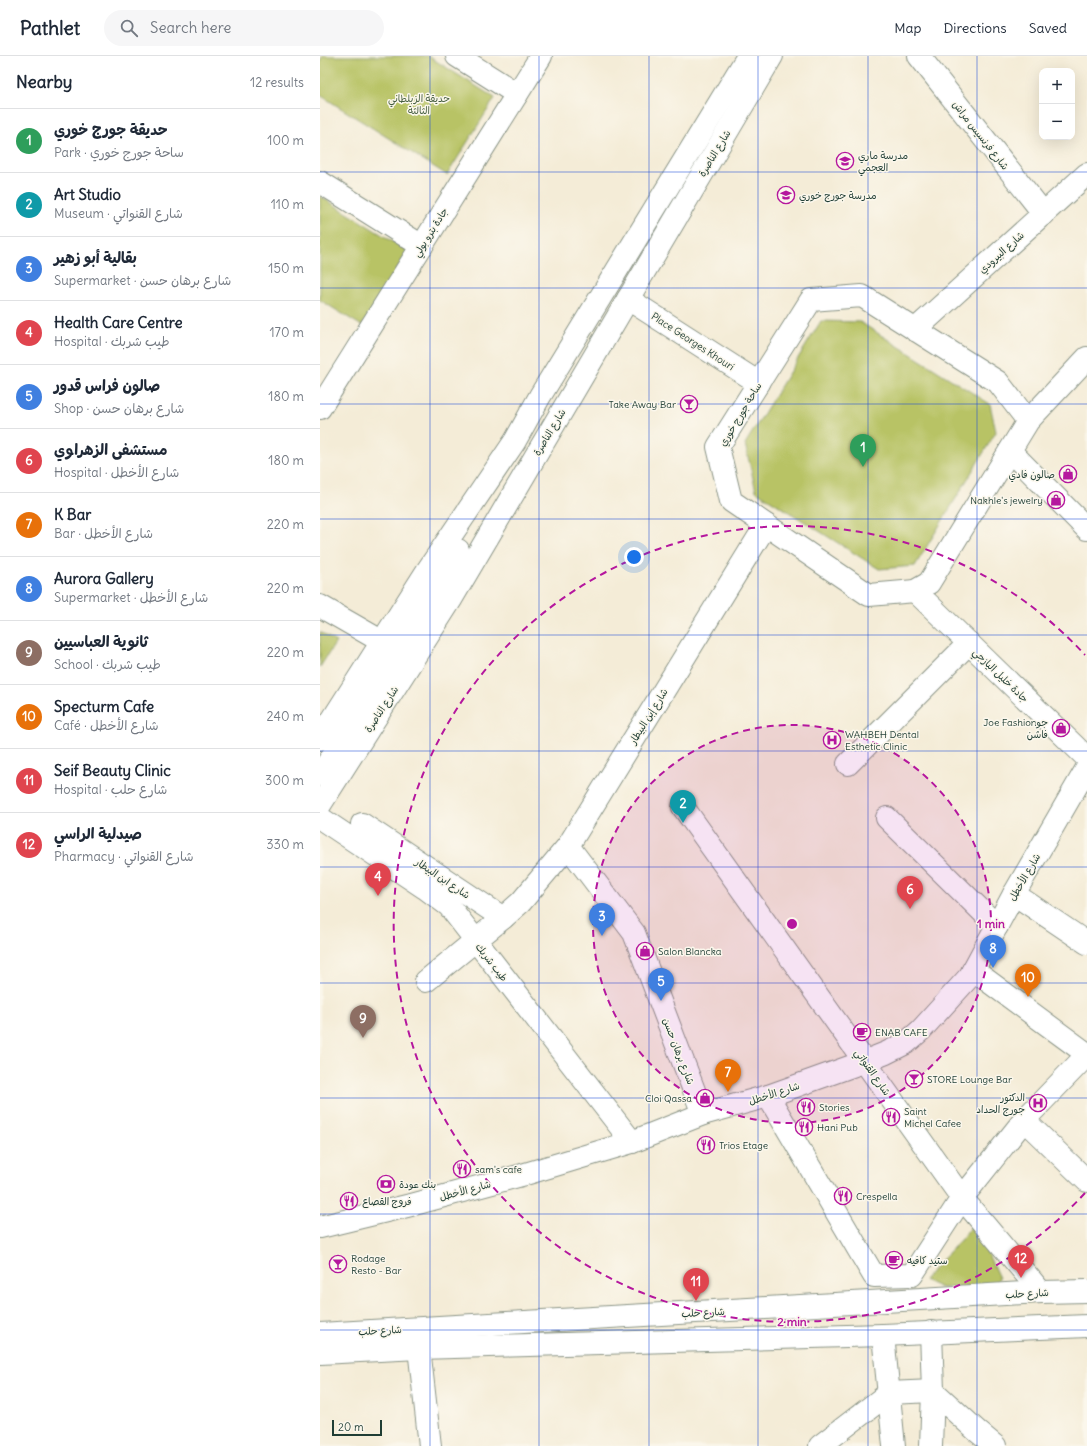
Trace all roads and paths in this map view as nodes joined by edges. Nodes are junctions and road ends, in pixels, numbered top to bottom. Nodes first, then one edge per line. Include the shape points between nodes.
1 (457, 56) edge
2 (541, 56) edge
3 (748, 56) edge
4 (772, 56) edge
5 (927, 59) edge
6 (517, 94) junction
7 (1087, 174) edge
8 (320, 182) edge
9 (1044, 214) junction
10 (422, 246) junction
11 (628, 299) junction
12 (915, 330) junction
13 (1087, 358) edge
14 (758, 383) junction
15 (326, 384) edge
16 (320, 408) edge
17 (1028, 421) junction
18 (514, 441) junction
19 (1010, 451) junction
20 (766, 525) junction
21 (1087, 529) edge
22 (915, 591) junction
23 (320, 606) edge
24 (381, 641) dead end
25 (969, 643) junction
26 (320, 739) edge
27 (1087, 758) edge
28 (848, 764) dead end
29 (1087, 768) edge
30 (320, 775) edge
31 (320, 805) edge
32 (683, 807) dead end
33 (320, 818) edge
34 (886, 818) dead end
35 (362, 824) dead end
36 (568, 846) junction
37 (1014, 894) junction
38 (503, 918) junction
39 (997, 926) junction
40 (475, 940) junction
41 (1087, 943) edge
42 (973, 970) junction
43 (426, 981) dead end
44 (1087, 1054) edge
45 (866, 1061) junction
46 (768, 1096) junction
47 (703, 1114) junction
48 (1024, 1120) junction
49 (632, 1142) junction
50 (1087, 1181) edge
51 (962, 1198) junction
52 (320, 1227) edge
53 (1087, 1291) edge
54 (1040, 1292) junction
55 (1087, 1326) edge
56 (931, 1332) junction
57 (320, 1334) edge
58 (883, 1335) junction
59 (419, 1348) junction
60 (320, 1353) edge
61 (933, 1391) junction
62 (889, 1393) junction
63 (430, 1446) edge
64 (820, 1446) edge
65 (894, 1446) edge
66 (931, 1446) edge
67 (995, 1446) edge

1 - 6 street
2 - 6 street, جادة بترو بولي
3 - 18 street
4 - 11 street, شارع الناصرة
5 - 9 street, شارع فرنسيس مراش
6 - 10 street, جادة بترو بولي
7 - 9 street, شارع البيرودي
8 - 10 street
9 - 12 street, شارع البيرودي
10 - 15 street, جادة بترو بولي
11 - 14 street, Place Georges Khouri
11 - 31 street, شارع الناصرة via 452,598
12 - 14 street, ساحة جورج خوري via 862,296 811,300
12 - 17 street, ساحة جورج خوري via 998,382
13 - 17 street
14 - 20 street, ساحة جورج خوري via 718,447 731,501
15 - 16 street, جادة بترو بولي
17 - 19 street
18 - 26 street
18 - 30 street via 472,525 366,705
19 - 21 street
19 - 22 street via 929,583
20 - 22 street, ساحة جورج خوري via 869,595
20 - 36 street, شارع إبن البيطار
22 - 25 street, جادة خليل اليازجي
23 - 24 street
25 - 27 street, جادة خليل اليازجي
25 - 28 street
29 - 37 street, شارع الأخطل
32 - 45 street, شارع القنواتي
33 - 40 street, طيب شربك via 449,906
34 - 39 street
35 - 38 street, شارع ابن البيطار
36 - 38 street, شارع إبن البيطار via 522,902
36 - 47 street, شارع برهان حسن via 634,932
37 - 39 street, شارع الأخطل
37 - 41 street
38 - 40 street
39 - 42 street, شارع الأخطل
40 - 43 street
40 - 49 street, طيب شربك
42 - 44 street
42 - 45 street, شارع الأخطل via 954,995 911,1039
44 - 48 street
45 - 46 street, شارع الأخطل
45 - 51 street, شارع القنواتي
46 - 47 street, شارع الأخطل
46 - 51 street via 874,1276 912,1275
47 - 49 street, شارع الأخطل
48 - 50 street
48 - 51 street
49 - 52 street, شارع الأخطل via 515,1177
51 - 54 street, شارع القنواتي
53 - 54 street, شارع حلب
54 - 57 street, شارع حلب
55 - 56 street, شارع حلب
56 - 58 street, شارع حلب
56 - 61 street
58 - 59 street, شارع حلب
58 - 62 street
59 - 60 street, شارع حلب
59 - 63 street
61 - 62 street
61 - 66 street
61 - 67 street via 976,1432
62 - 64 street
62 - 65 street

